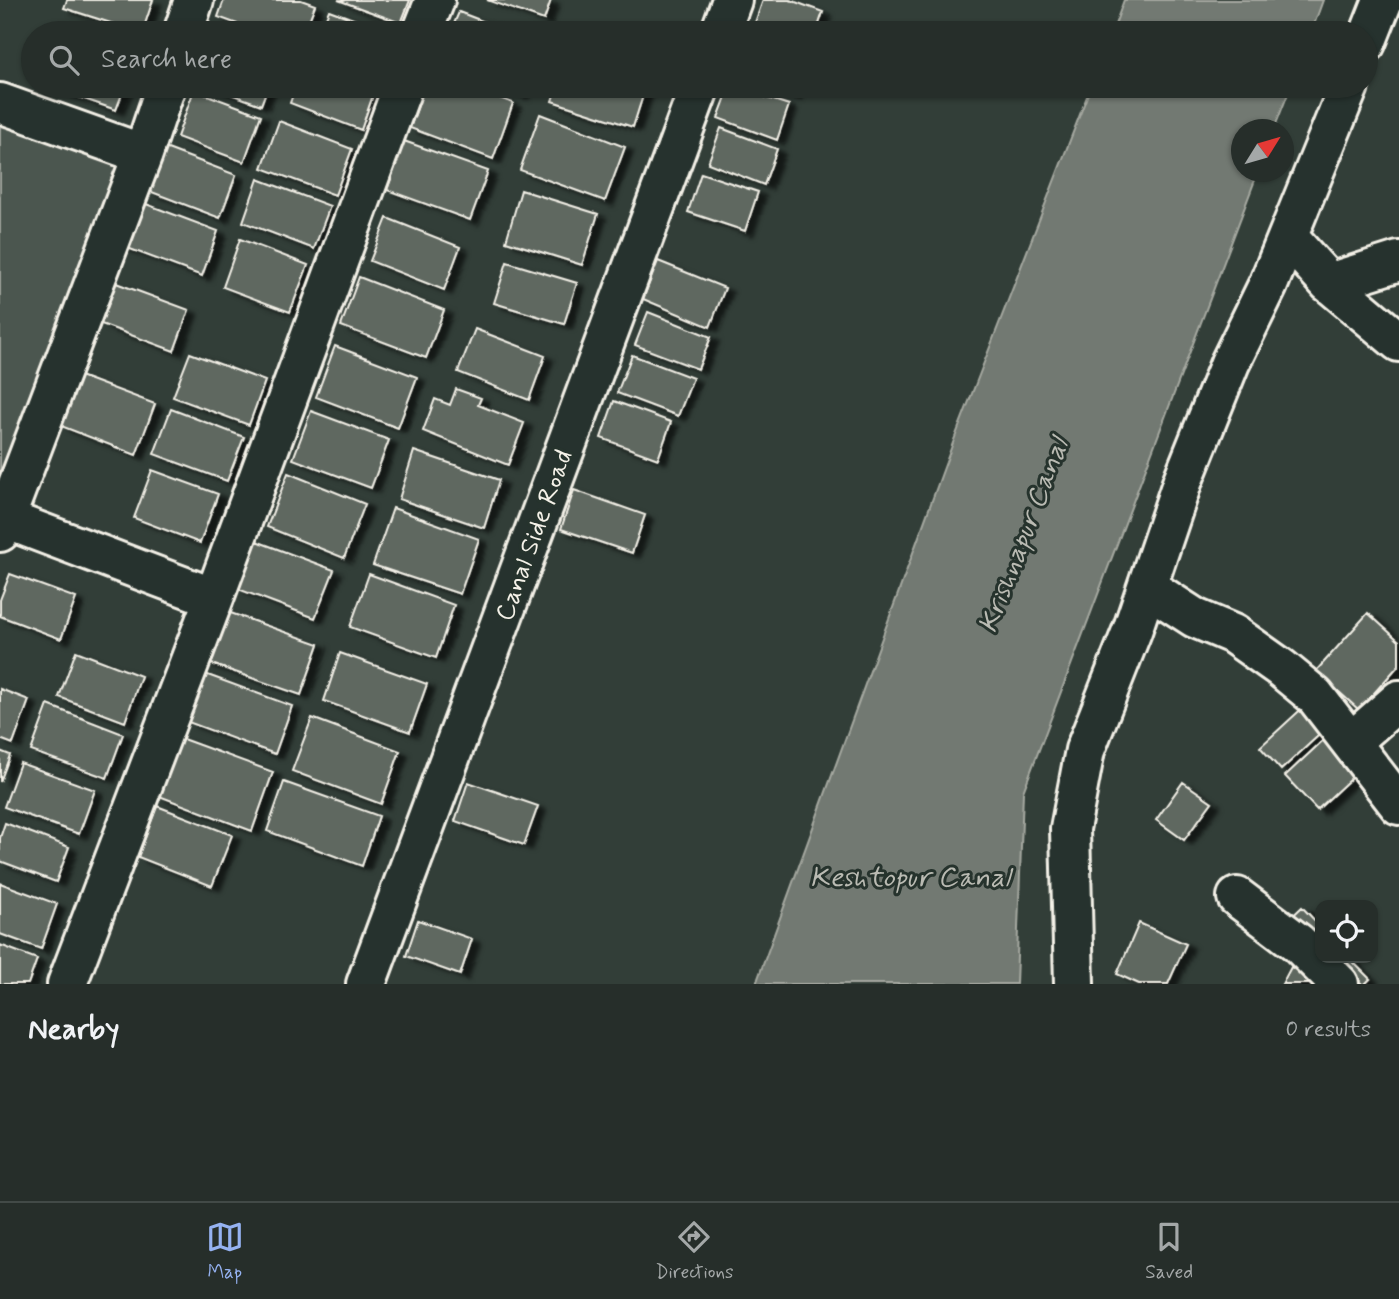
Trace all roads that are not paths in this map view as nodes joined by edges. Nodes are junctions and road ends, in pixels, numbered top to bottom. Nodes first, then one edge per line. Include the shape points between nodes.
1 (194, 0) edge
2 (435, 0) edge
3 (732, 0) edge
4 (1383, 0) edge
5 (187, 21) edge
6 (427, 21) edge
7 (724, 21) edge
8 (1375, 21) edge
9 (162, 98) edge
10 (399, 98) edge
11 (696, 98) edge
12 (1344, 98) edge
13 (0, 103) edge
14 (143, 154) junction
15 (1288, 237) junction
16 (1399, 261) edge
17 (1329, 283) junction
18 (1399, 342) edge
19 (2, 523) edge
20 (1147, 587) junction
21 (214, 598) junction
22 (1399, 700) edge
23 (1351, 742) junction
24 (1399, 805) edge
25 (1237, 897) dead end
26 (67, 984) edge
27 (366, 984) edge
28 (1074, 984) edge
29 (1339, 984) edge

1 - 5 street
2 - 6 street
3 - 7 street
4 - 8 street
9 - 14 street
10 - 21 street
11 - 27 street, Canal Side Road
12 - 15 street
13 - 14 street
14 - 19 street
15 - 17 street
15 - 20 street via 1230,363
16 - 17 street
17 - 18 street
19 - 21 street
20 - 23 street via 1282,667 1315,696
20 - 28 street via 1085,750 1077,789 1070,829
21 - 26 street
22 - 23 street
23 - 24 street
25 - 29 street via 1298,943

